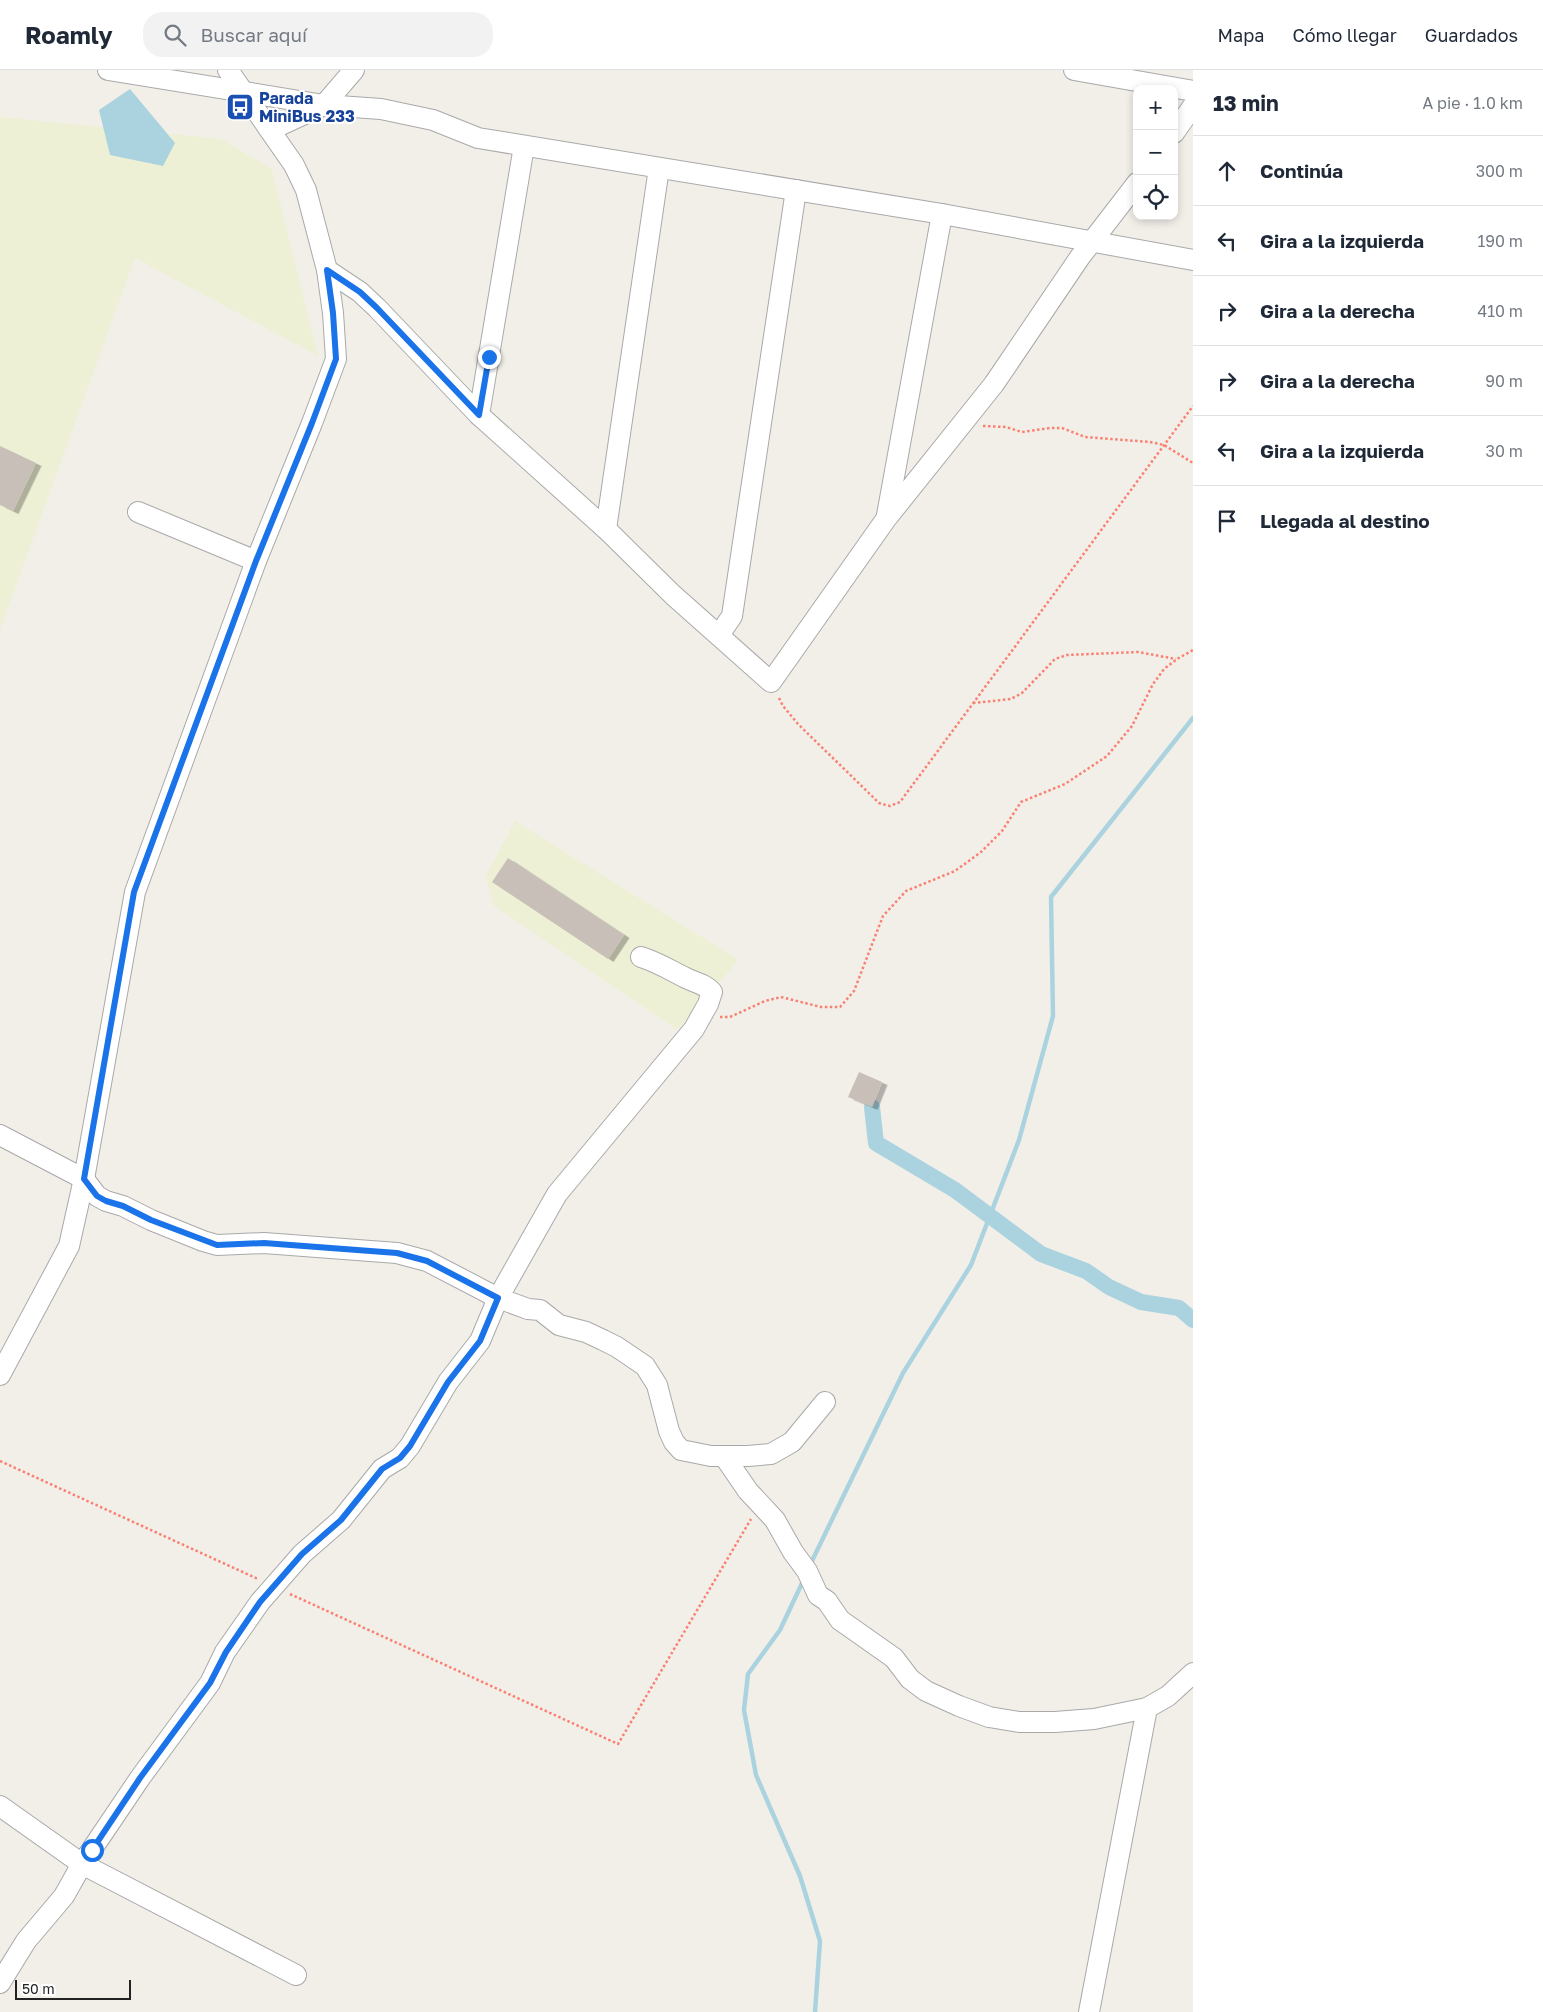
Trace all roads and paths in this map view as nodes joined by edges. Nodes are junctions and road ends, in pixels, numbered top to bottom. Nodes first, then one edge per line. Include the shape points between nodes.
1 (108, 70) edge
2 (176, 70) edge
3 (228, 70) edge
4 (354, 70) edge
5 (1074, 70) edge
6 (192, 84) junction
7 (1193, 91) edge
8 (242, 92) junction
9 (324, 105) junction
10 (1193, 106) edge
11 (270, 130) junction
12 (1177, 130) edge
13 (524, 146) junction
14 (660, 168) junction
15 (1133, 188) edge
16 (796, 190) junction
17 (942, 214) junction
18 (1092, 242) junction
19 (1193, 260) edge
20 (327, 270) junction
21 (1193, 406) edge
22 (479, 415) junction
23 (962, 424) junction
24 (1164, 446) junction
25 (1193, 463) edge
26 (138, 512) dead end
27 (886, 519) junction
28 (606, 529) junction
29 (256, 561) junction
30 (719, 635) junction
31 (1193, 650) edge
32 (1177, 659) junction
33 (771, 682) junction
34 (973, 703) junction
35 (641, 957) dead end
36 (701, 1017) junction
37 (0, 1135) edge
38 (84, 1179) junction
39 (498, 1298) junction
40 (0, 1375) edge
41 (825, 1402) dead end
42 (724, 1456) junction
43 (0, 1461) edge
44 (760, 1504) junction
45 (274, 1586) junction
46 (1193, 1673) edge
47 (1147, 1708) junction
48 (0, 1806) edge
49 (82, 1864) junction
50 (296, 1975) dead end
51 (0, 1983) edge
52 (1089, 2012) edge

1 - 6 street
2 - 6 street
3 - 8 street
4 - 9 street
5 - 7 street
6 - 8 street
8 - 9 street
8 - 11 street
9 - 11 street
9 - 13 street via 398,112 433,120 478,138
10 - 12 street
11 - 20 street via 294,165 306,190
13 - 14 street
13 - 22 street
14 - 16 street
14 - 28 street
15 - 18 street
16 - 17 street
16 - 30 street via 732,616
17 - 18 street
17 - 27 street
18 - 19 street
18 - 23 street via 994,384
20 - 22 street via 377,308
20 - 29 street via 336,359
21 - 24 path
22 - 28 street
23 - 24 path via 1006,427 1022,432 1062,428 1085,437
23 - 27 street
24 - 25 path
24 - 34 path
26 - 29 street
27 - 33 street
28 - 30 street via 672,595
29 - 38 street via 134,892
30 - 33 street
31 - 32 path
32 - 34 path via 1138,652 1068,655 1055,659 1022,693 1011,699
32 - 36 path via 1153,684 1132,726 1106,756 1066,784 1021,802 995,838 955,871 906,891 883,916 854,991 840,1007 821,1007 781,997 730,1017
33 - 34 path via 783,706 798,724 884,806 900,802
35 - 36 street via 705,985 712,992
36 - 39 street via 557,1194
37 - 38 street
38 - 39 street via 97,1196 106,1201 210,1243 264,1243 397,1253 427,1261
38 - 40 street via 68,1246
39 - 42 street via 540,1310 559,1325 586,1332 630,1355 652,1375 669,1431 681,1450
39 - 45 street via 480,1341 448,1382 410,1446 400,1458 382,1469 341,1520 302,1554
41 - 42 street via 792,1442 780,1450 771,1454
42 - 44 street
43 - 45 path
44 - 45 path via 618,1744
44 - 47 street via 775,1520 808,1571 818,1595 827,1601 840,1620 894,1658 910,1679 926,1691 989,1717 1019,1722 1094,1718
45 - 49 street via 243,1624 210,1683
46 - 47 street via 1168,1696
47 - 52 street
48 - 49 street
49 - 50 street
49 - 51 street via 64,1896 26,1941

